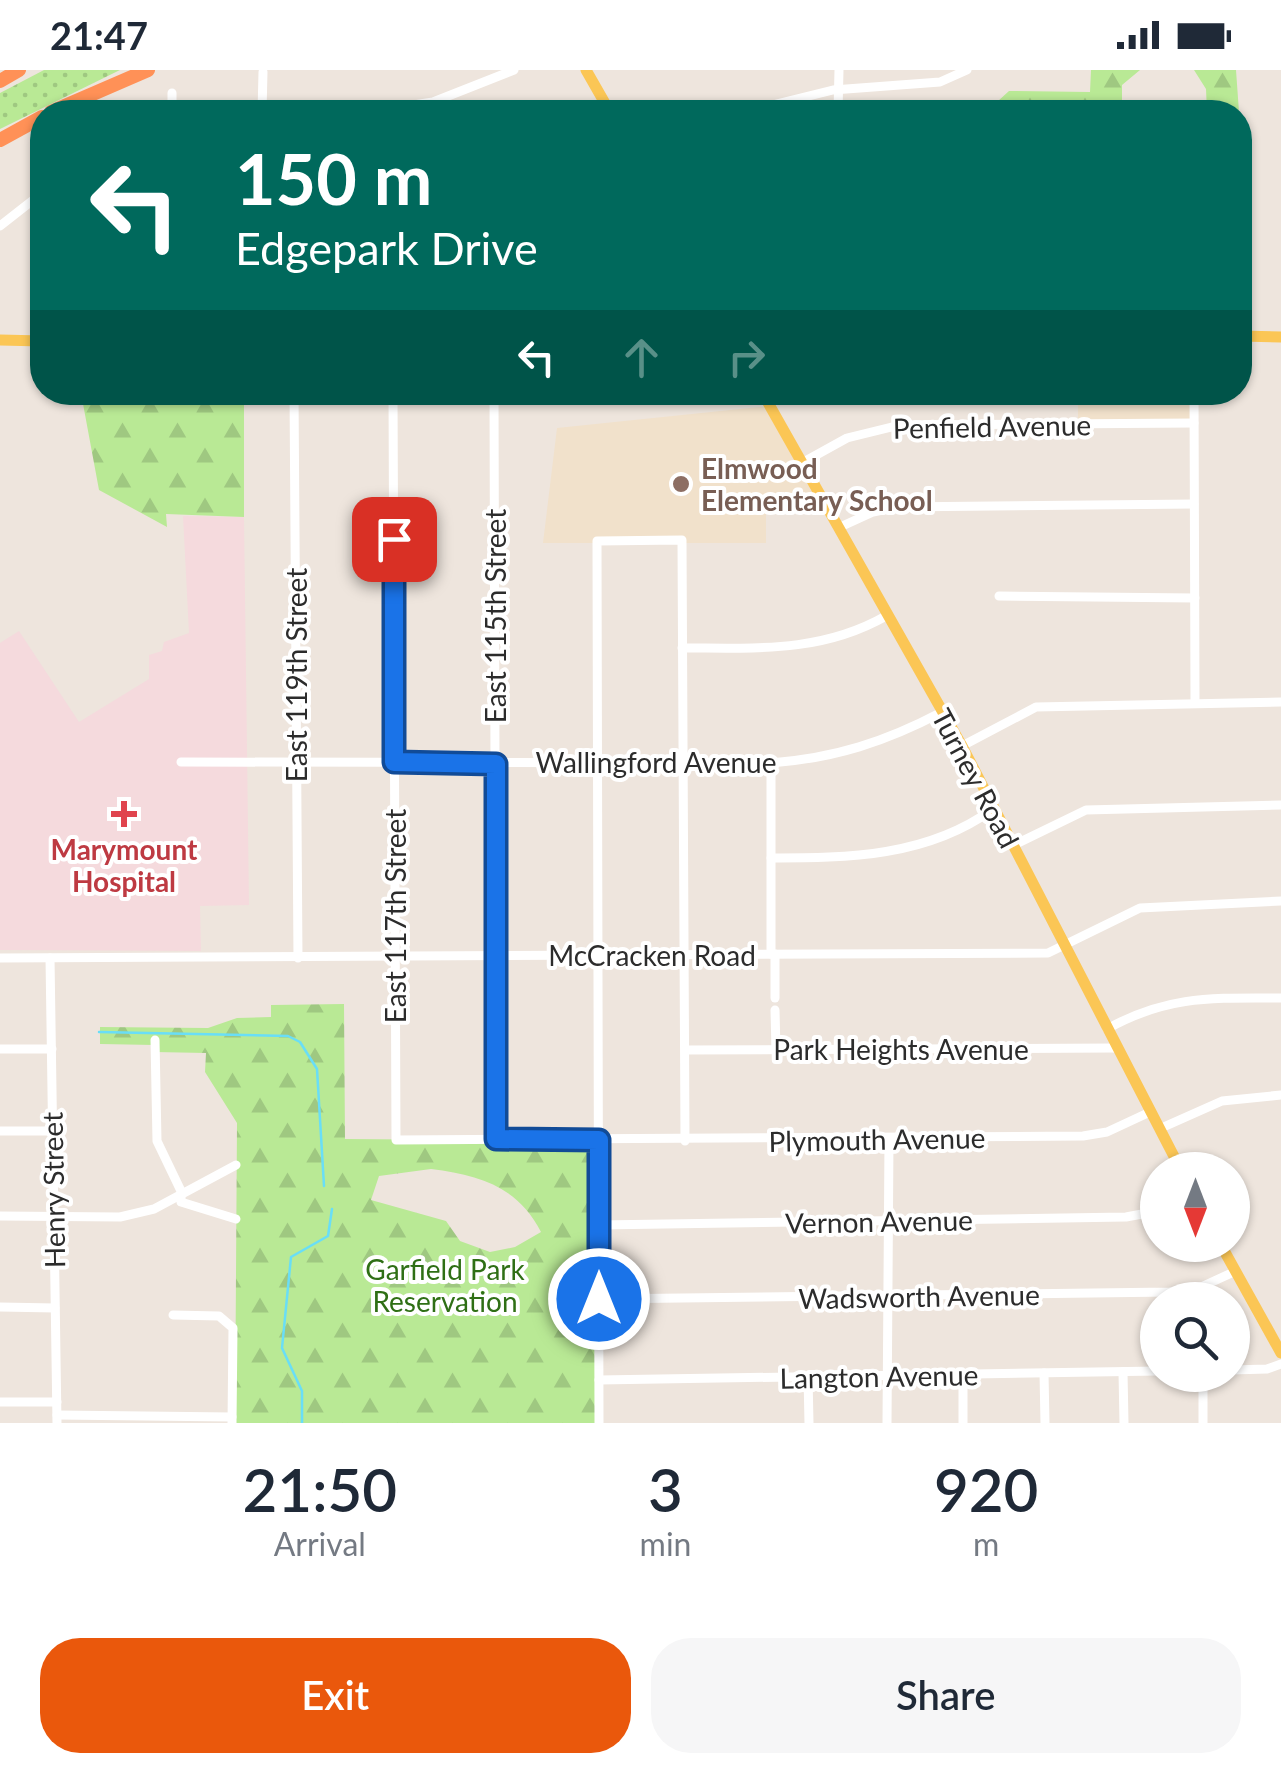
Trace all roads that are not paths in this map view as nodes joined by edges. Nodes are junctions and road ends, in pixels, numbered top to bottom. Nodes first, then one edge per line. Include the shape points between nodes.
1 (19, 70) edge
2 (148, 70) edge
3 (514, 70) edge
4 (586, 70) edge
5 (838, 70) edge
6 (967, 70) edge
7 (263, 72) edge
8 (0, 81) edge
9 (838, 89) junction
10 (172, 93) dead end
11 (79, 100) edge
12 (172, 100) edge
13 (262, 100) edge
14 (438, 100) edge
15 (603, 100) edge
16 (793, 100) edge
17 (838, 100) edge
18 (30, 124) edge
19 (0, 140) edge
20 (30, 202) edge
21 (0, 226) edge
22 (1252, 336) edge
23 (1281, 336) edge
24 (0, 340) edge
25 (30, 340) edge
26 (294, 405) edge
27 (393, 405) edge
28 (494, 405) edge
29 (769, 405) edge
30 (1194, 405) edge
31 (1194, 423) junction
32 (800, 464) junction
33 (1194, 504) junction
34 (838, 528) junction
35 (999, 596) dead end
36 (1195, 598) junction
37 (886, 616) junction
38 (682, 648) junction
39 (1281, 702) edge
40 (1195, 703) junction
41 (942, 712) junction
42 (962, 746) junction
43 (181, 762) dead end
44 (296, 762) junction
45 (394, 762) junction
46 (598, 763) junction
47 (684, 763) junction
48 (770, 763) junction
49 (496, 764) junction
50 (1281, 805) edge
51 (993, 809) junction
52 (1012, 846) junction
53 (770, 858) junction
54 (1281, 901) edge
55 (1063, 946) junction
56 (685, 954) junction
57 (773, 954) junction
58 (498, 956) junction
59 (600, 956) junction
60 (0, 958) edge
61 (50, 958) junction
62 (298, 958) junction
63 (396, 958) junction
64 (1281, 998) edge
65 (1107, 1029) junction
66 (155, 1040) dead end
67 (1116, 1048) junction
68 (0, 1049) edge
69 (52, 1049) junction
70 (686, 1050) junction
71 (776, 1050) junction
72 (1281, 1095) edge
73 (1150, 1112) junction
74 (1159, 1129) junction
75 (53, 1131) junction
76 (0, 1132) edge
77 (496, 1139) junction
78 (889, 1139) junction
79 (396, 1140) joint
80 (599, 1140) junction
81 (685, 1141) junction
82 (1171, 1152) edge
83 (236, 1164) dead end
84 (180, 1197) junction
85 (1140, 1214) edge
86 (0, 1216) edge
87 (53, 1216) junction
88 (236, 1219) dead end
89 (888, 1222) junction
90 (600, 1224) junction
91 (1231, 1262) edge
92 (1236, 1271) junction
93 (884, 1297) junction
94 (599, 1299) junction
95 (0, 1307) edge
96 (55, 1308) junction
97 (173, 1315) dead end
98 (1281, 1353) edge
99 (1281, 1364) edge
100 (1250, 1370) edge
101 (1124, 1372) junction
102 (1140, 1372) edge
103 (1044, 1373) junction
104 (808, 1376) junction
105 (962, 1376) junction
106 (886, 1378) junction
107 (600, 1380) junction
108 (1203, 1392) edge
109 (0, 1402) edge
110 (57, 1402) junction
111 (57, 1419) edge
112 (232, 1420) edge
113 (599, 1423) edge
114 (809, 1423) edge
115 (887, 1423) edge
116 (963, 1423) edge
117 (1044, 1423) edge
118 (1124, 1423) edge
119 (1203, 1423) edge

1 - 8 highway
2 - 11 highway
3 - 14 street
4 - 15 main road
5 - 9 street
6 - 9 street via 940,82
7 - 13 street
9 - 16 street
9 - 17 street
10 - 12 street
18 - 19 highway
20 - 21 street
22 - 23 main road
24 - 25 main road
26 - 44 street, East 119th Street
27 - 45 street, East 117th Street
28 - 49 street, East 115th Street
29 - 32 main road, Turney Road
30 - 31 street
31 - 32 street, Penfield Avenue via 900,425 847,438
31 - 33 street
32 - 34 main road, Turney Road
33 - 34 street via 896,507
33 - 36 street
34 - 37 main road, Turney Road
35 - 36 street
36 - 40 street
37 - 38 street via 830,642 792,648
37 - 41 main road, Turney Road
38 - 46 street via 682,540 596,542
38 - 47 street
39 - 40 street
40 - 42 street via 1036,708
41 - 42 main road, Turney Road
41 - 48 street, Wallingford Avenue via 855,752
42 - 51 main road, Turney Road
43 - 44 street, Wallingford Avenue
44 - 45 street, Wallingford Avenue
44 - 62 street, East 119th Street
45 - 49 street, Wallingford Avenue
45 - 63 street, East 117th Street
46 - 47 street, Wallingford Avenue
46 - 49 street, Wallingford Avenue
46 - 59 street
47 - 48 street, Wallingford Avenue
47 - 56 street
48 - 53 street
49 - 58 street, East 115th Street
50 - 52 street via 1086,810
51 - 52 main road, Turney Road
51 - 53 street via 904,850 860,858
52 - 55 main road, Turney Road
53 - 57 street
54 - 55 street, McCracken Road via 1140,908
55 - 57 street, McCracken Road via 1048,952
55 - 65 main road, Turney Road
56 - 57 street, McCracken Road
56 - 59 street, McCracken Road
56 - 70 street
57 - 71 street
58 - 59 street, McCracken Road
58 - 63 street, McCracken Road
58 - 77 street, East 115th Street
59 - 80 street
60 - 61 street, McCracken Road
61 - 62 street, McCracken Road
61 - 69 street, Henry Street
62 - 63 street, McCracken Road
63 - 79 street, East 117th Street
64 - 65 street via 1182,999 1141,1010
65 - 67 main road, Turney Road
66 - 84 street via 157,1142
67 - 71 street, Park Heights Avenue
67 - 73 main road, Turney Road
68 - 69 street
69 - 75 street, Henry Street
70 - 71 street, Park Heights Avenue
70 - 81 street
72 - 74 street via 1222,1101
73 - 74 main road, Turney Road
73 - 78 street, Plymouth Avenue via 1083,1136
74 - 82 main road, Turney Road
75 - 76 street
75 - 87 street, Henry Street
77 - 79 street, Plymouth Avenue
77 - 80 street, Plymouth Avenue
78 - 81 street, Plymouth Avenue
78 - 89 street
80 - 81 street, Plymouth Avenue
80 - 90 street
83 - 84 street
84 - 87 street via 120,1216
84 - 88 street
85 - 89 street, Vernon Avenue
86 - 87 street
87 - 96 street, Henry Street
89 - 90 street, Vernon Avenue
89 - 93 street
90 - 94 street
91 - 92 main road
92 - 93 street, Wadsworth Avenue via 1201,1288 1170,1292
92 - 98 main road
93 - 94 street, Wadsworth Avenue
93 - 106 street
94 - 107 street
95 - 96 street
96 - 110 street, Henry Street
97 - 112 street via 219,1316 233,1328
99 - 100 street
101 - 102 street, Langton Avenue
101 - 103 street, Langton Avenue
101 - 118 street
103 - 105 street, Langton Avenue
103 - 117 street
104 - 106 street, Langton Avenue
104 - 107 street, Langton Avenue
104 - 114 street
105 - 106 street, Langton Avenue
105 - 116 street
106 - 115 street
107 - 113 street
108 - 119 street
109 - 110 street
110 - 111 street, Henry Street
111 - 112 street

